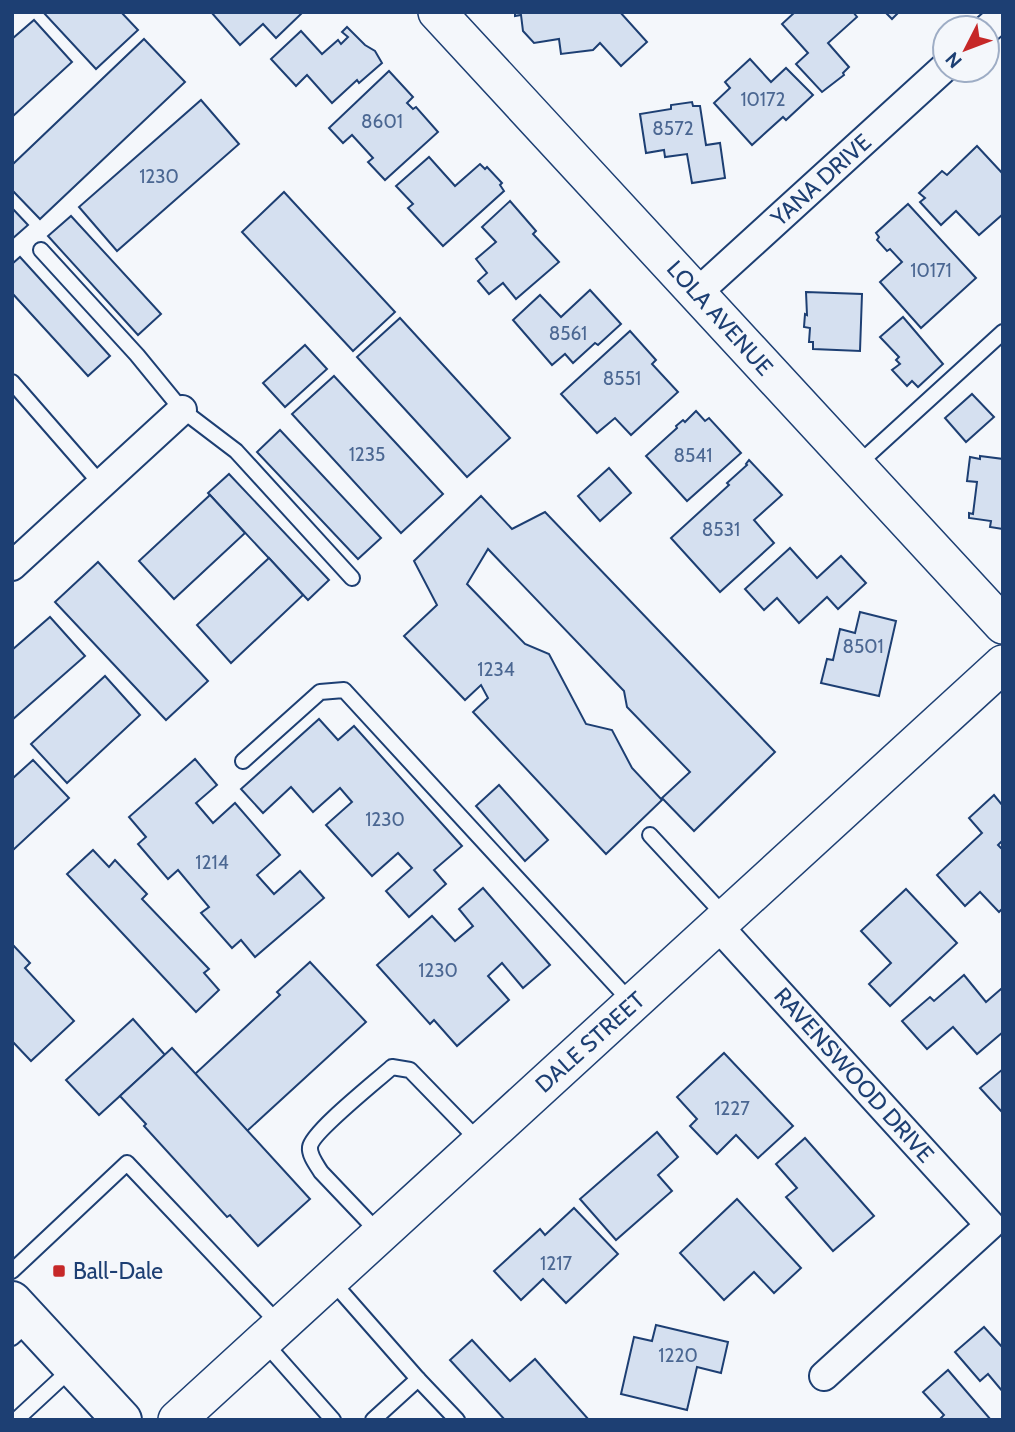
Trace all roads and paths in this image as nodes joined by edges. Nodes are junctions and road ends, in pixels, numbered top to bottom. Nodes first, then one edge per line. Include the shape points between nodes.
1 (437, 12) edge
2 (931, 80) edge
3 (41, 250) dead end
4 (697, 293) junction
5 (1003, 332) edge
6 (12, 382) edge
7 (182, 410) junction
8 (855, 467) junction
9 (101, 484) junction
10 (12, 566) edge
11 (352, 578) dead end
12 (1003, 625) edge
13 (1003, 664) edge
14 (243, 761) dead end
15 (650, 835) dead end
16 (722, 921) junction
17 (632, 1003) junction
18 (480, 1142) junction
19 (380, 1234) junction
20 (12, 1271) edge
21 (330, 1279) junction
22 (18, 1320) edge
23 (271, 1333) junction
24 (73, 1367) junction
25 (824, 1376) dead end
26 (418, 1378) junction
27 (16, 1420) edge
28 (122, 1420) edge
29 (177, 1420) edge
30 (332, 1420) edge
31 (373, 1420) edge
32 (457, 1420) edge

1 - 4 street, LOLA AVENUE
2 - 4 street, YANA DRIVE
3 - 7 lane
4 - 8 street, LOLA AVENUE
5 - 8 lane
6 - 9 lane
7 - 9 street
7 - 11 lane via 236,451
8 - 12 street, LOLA AVENUE
9 - 10 street
13 - 16 street, DALE STREET
14 - 17 lane via 320,692 344,690
15 - 16 lane
16 - 17 street, DALE STREET
16 - 25 street, RAVENSWOOD DRIVE via 990,1225
17 - 18 street, DALE STREET
18 - 19 street, DALE STREET
18 - 19 lane via 410,1070 392,1067 323,1128 309,1149 314,1161
19 - 21 street, DALE STREET
20 - 23 lane via 127,1163
21 - 23 street, DALE STREET
21 - 26 lane
22 - 24 main road
23 - 29 street, DALE STREET
23 - 30 lane
24 - 27 lane
24 - 28 main road
26 - 31 lane
26 - 32 lane

